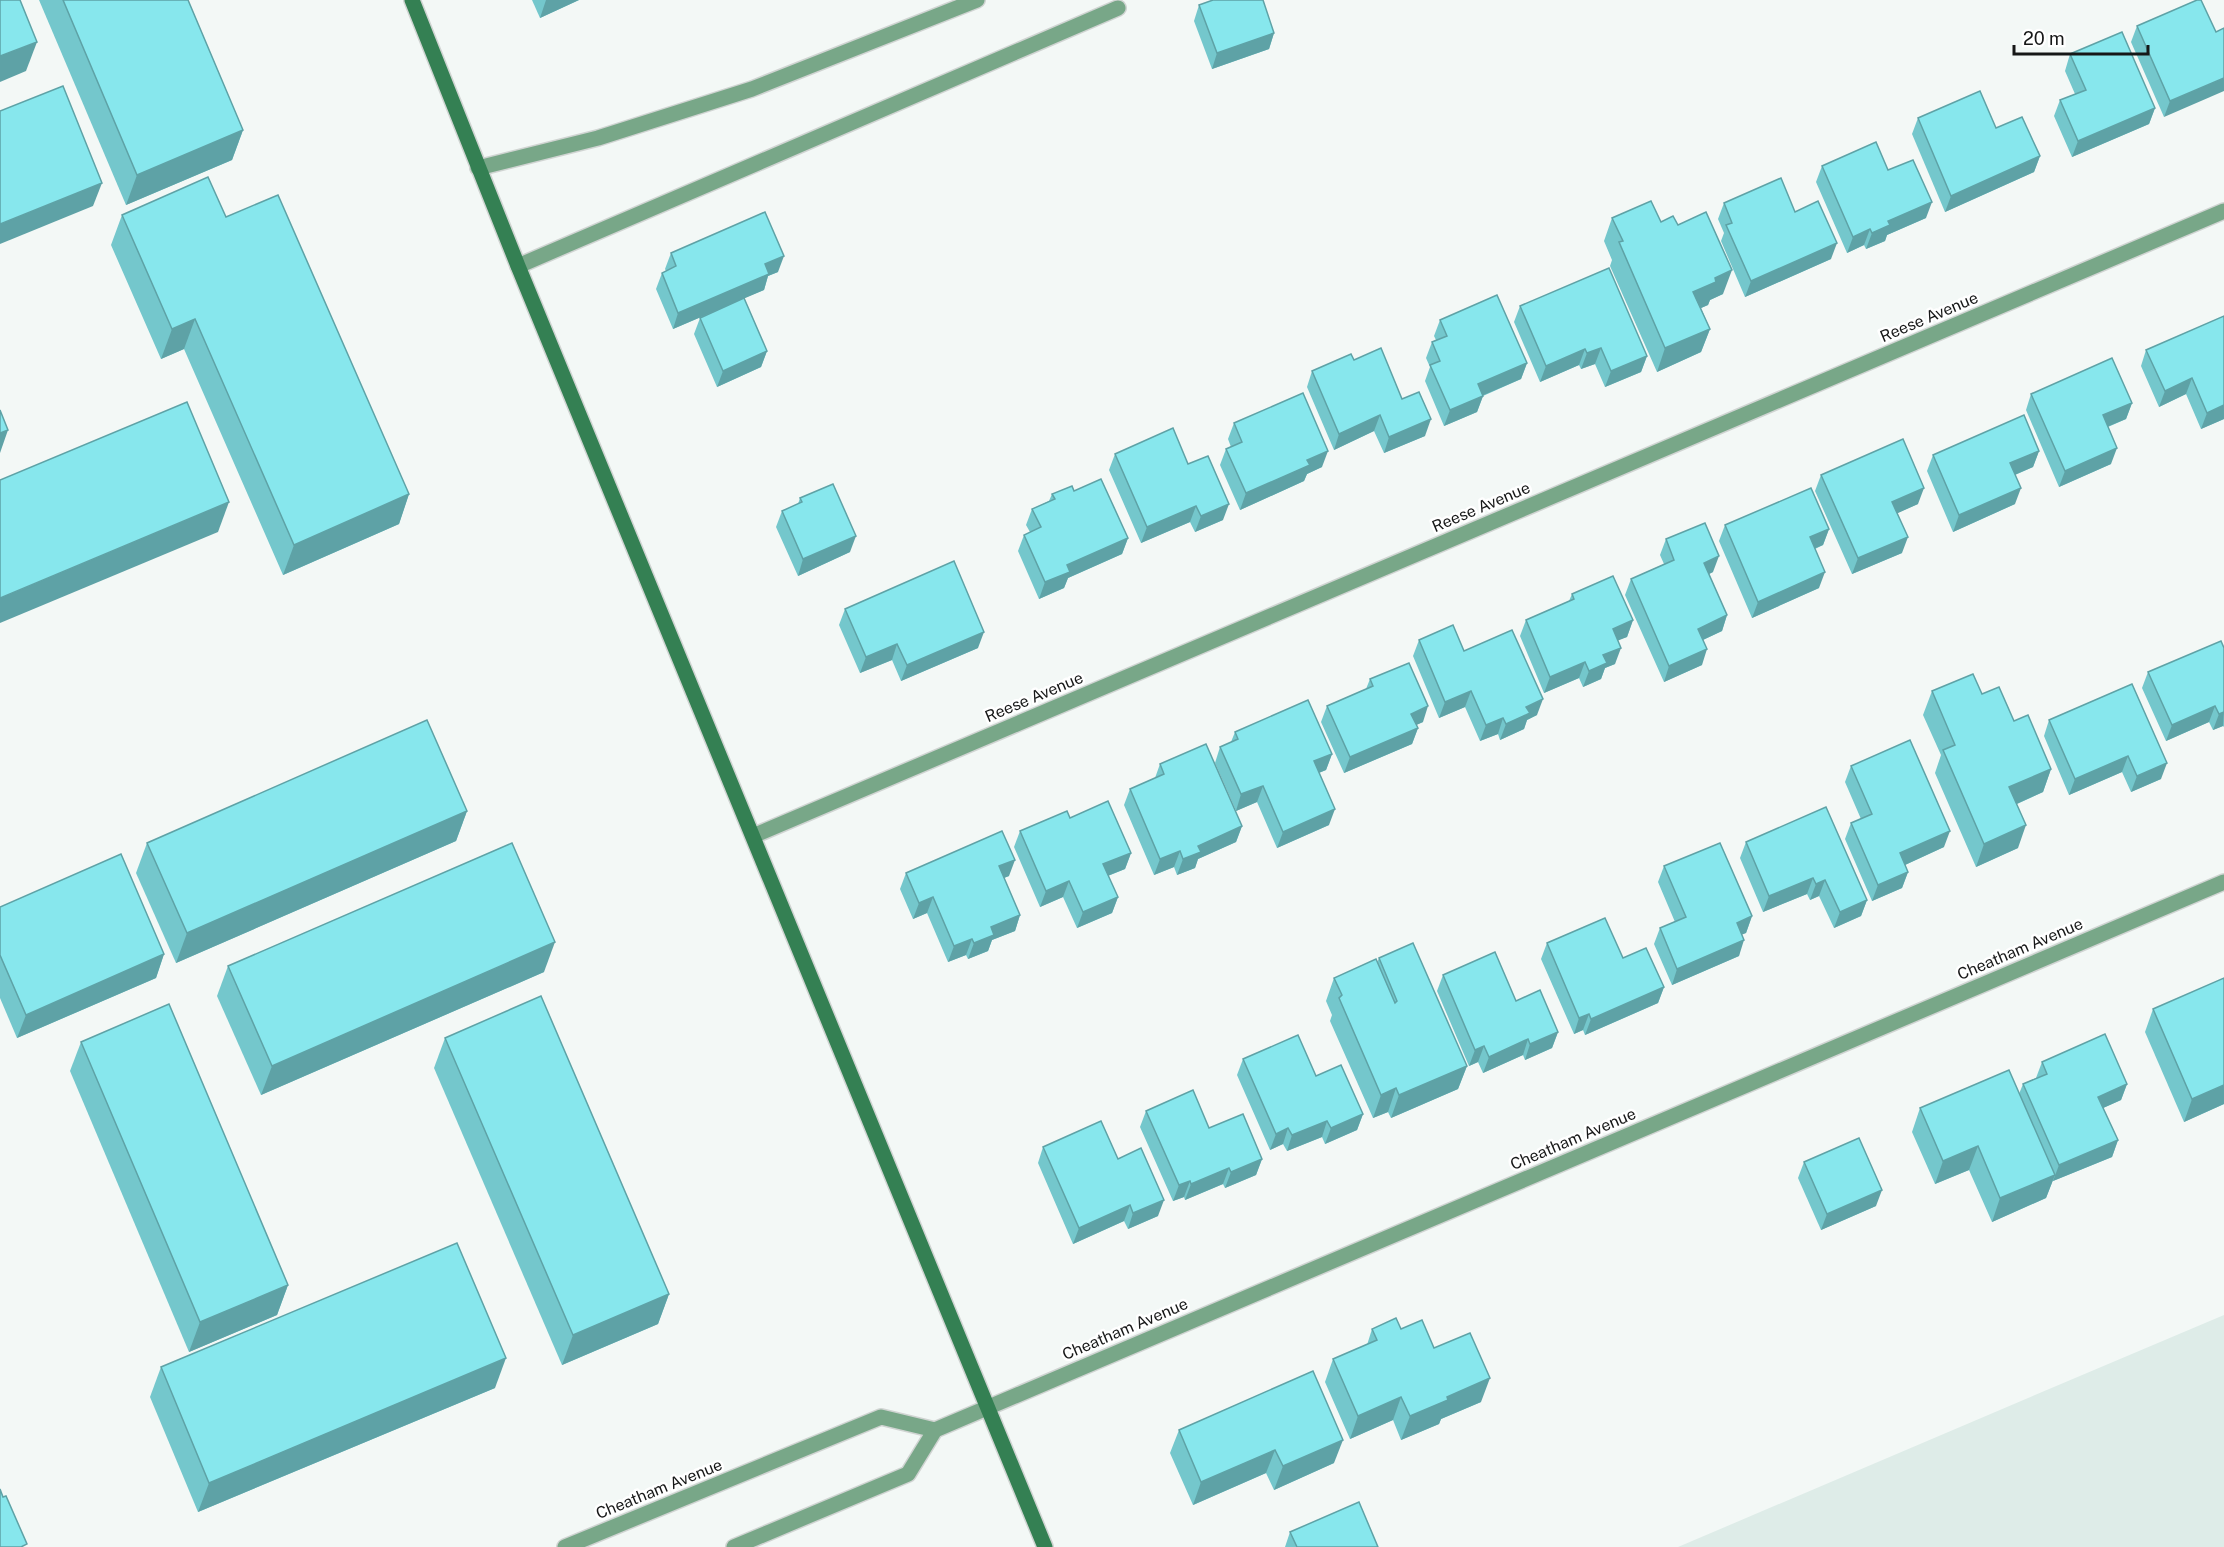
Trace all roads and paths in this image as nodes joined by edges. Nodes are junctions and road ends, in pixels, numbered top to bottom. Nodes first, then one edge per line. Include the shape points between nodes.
1 (412, 0) edge
2 (977, 0) edge
3 (1118, 8) dead end
4 (478, 168) junction
5 (2224, 211) edge
6 (518, 266) junction
7 (753, 836) junction
8 (2224, 882) edge
9 (987, 1407) junction
10 (935, 1430) junction
11 (565, 1547) edge
12 (734, 1547) edge
13 (1045, 1547) edge

1 - 4 street
2 - 4 street via 752,89 598,138
3 - 6 street
4 - 6 street
5 - 7 street, Reese Avenue
6 - 7 street
7 - 9 street
8 - 9 street, Cheatham Avenue
9 - 10 street, Cheatham Avenue
9 - 13 street
10 - 11 street, Cheatham Avenue via 881,1417
10 - 12 street via 908,1474

